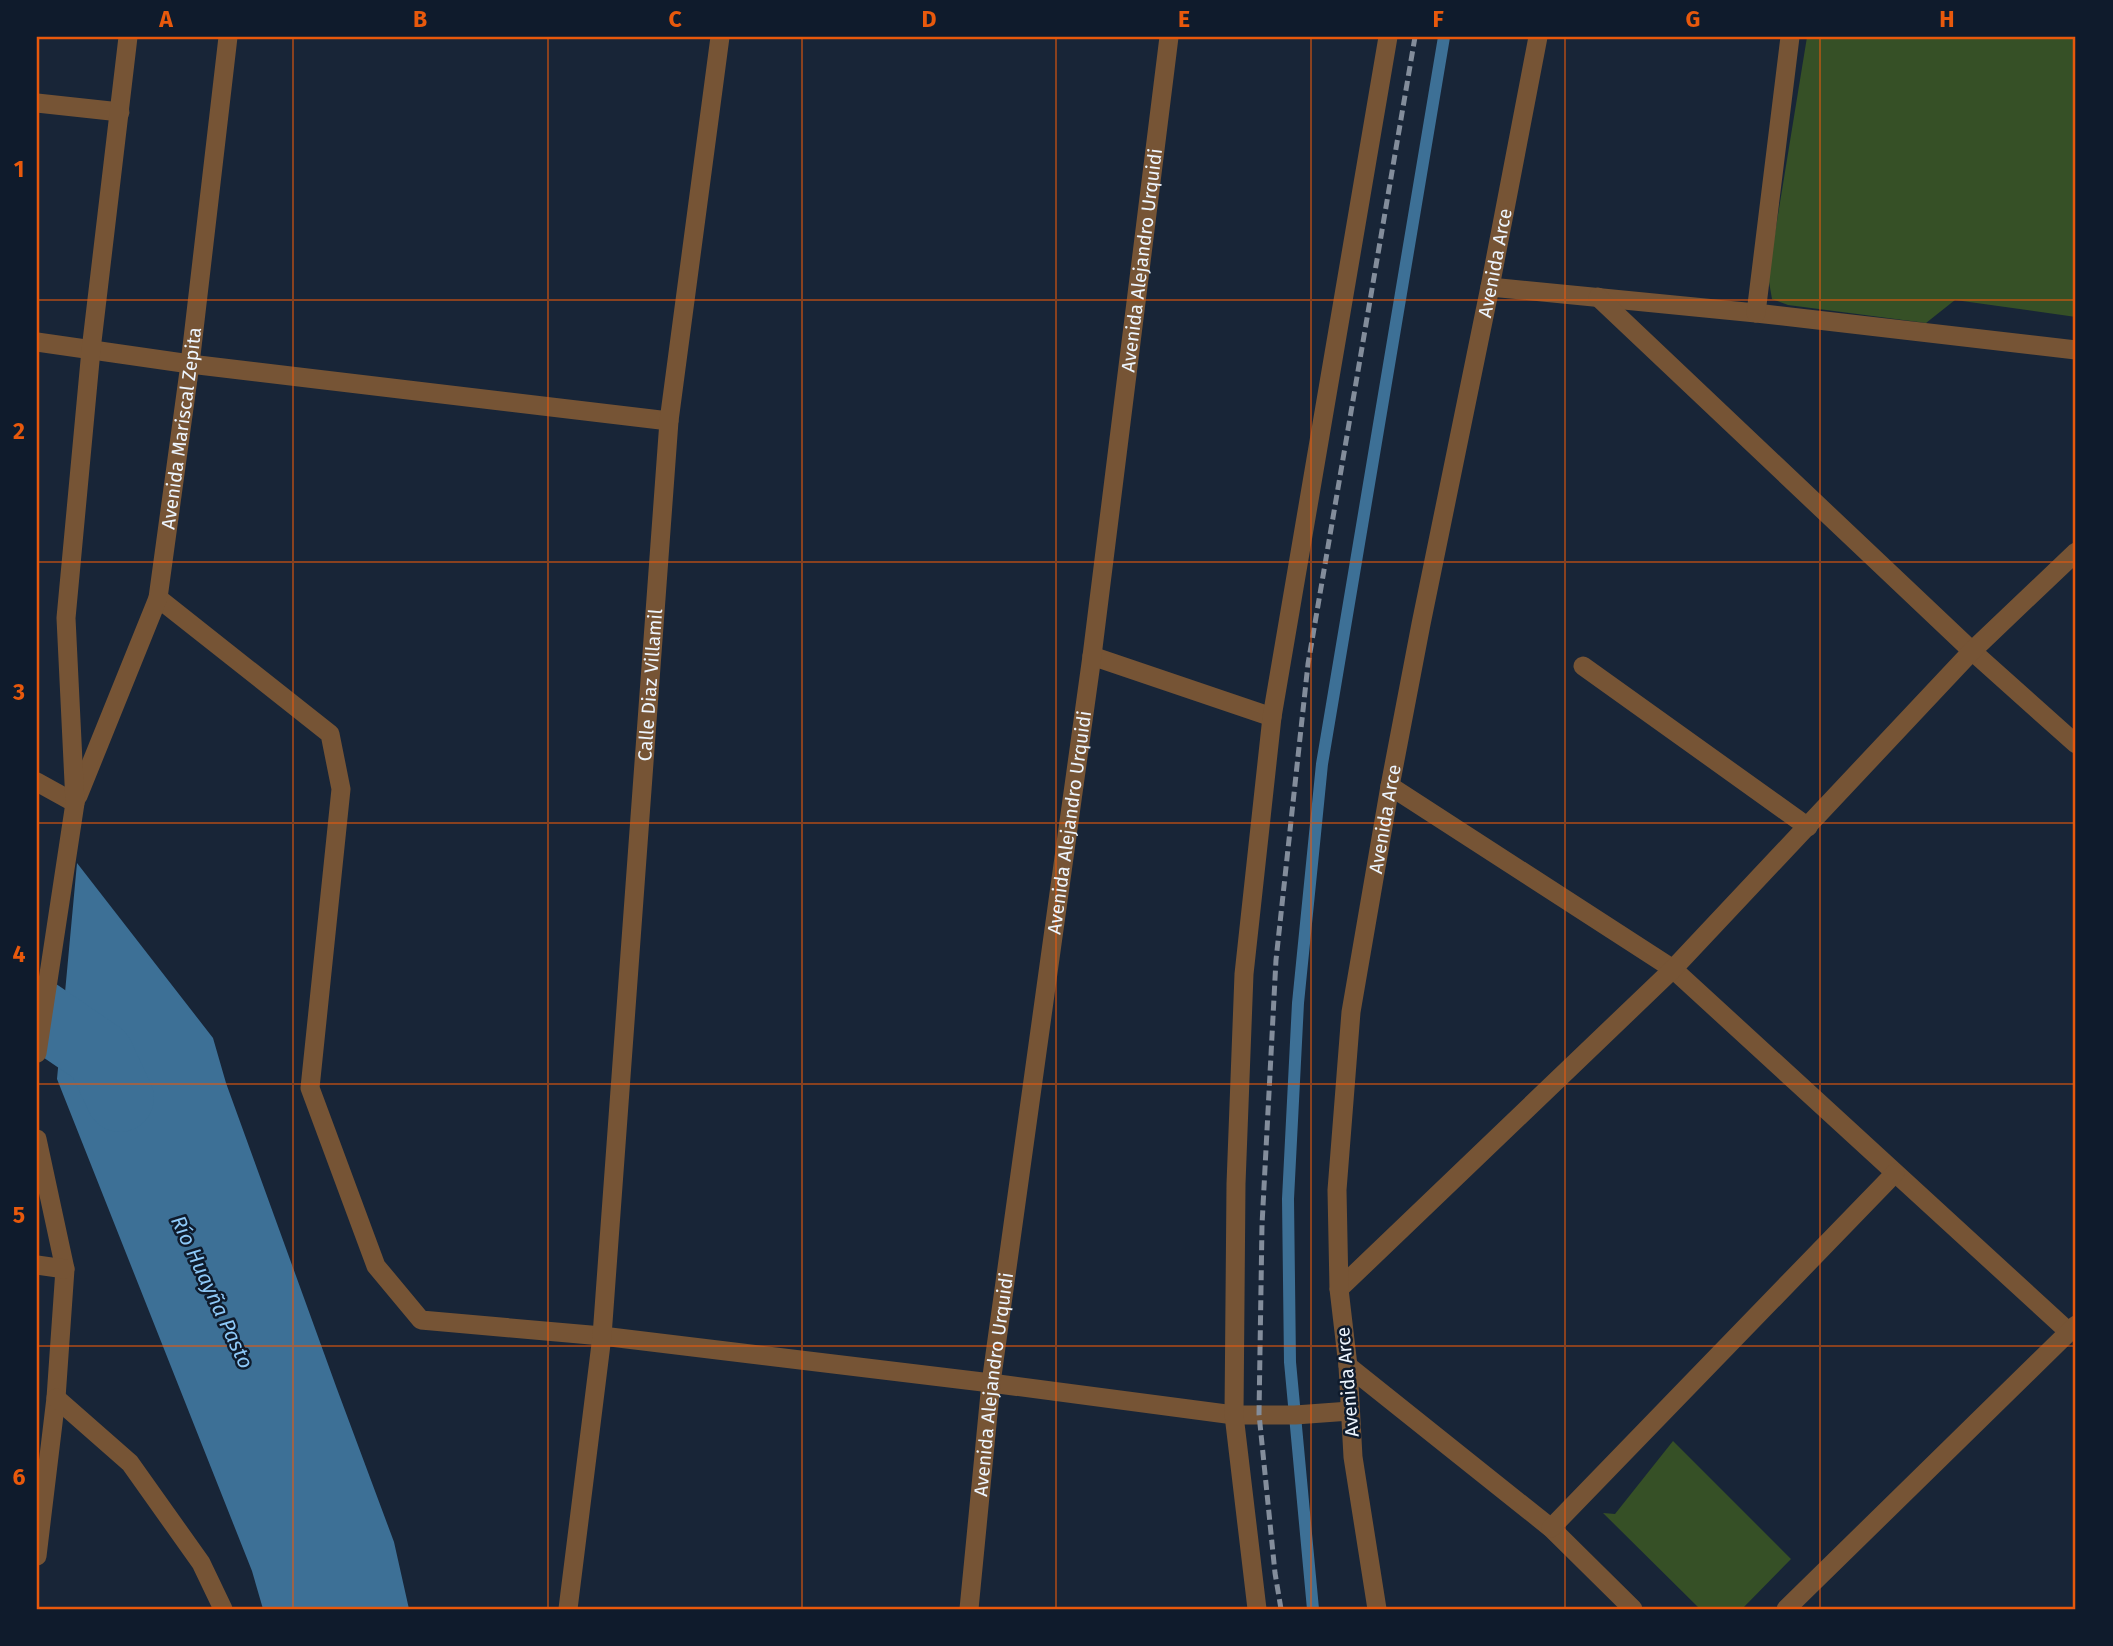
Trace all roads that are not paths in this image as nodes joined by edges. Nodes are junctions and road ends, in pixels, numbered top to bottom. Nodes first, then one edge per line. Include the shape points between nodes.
1 (128, 37) edge
2 (228, 37) edge
3 (720, 37) edge
4 (1170, 37) edge
5 (1388, 37) edge
6 (1538, 37) edge
7 (1790, 37) edge
8 (37, 103) edge
9 (120, 112) junction
10 (1490, 286) junction
11 (1598, 297) junction
12 (1756, 313) junction
13 (37, 342) edge
14 (91, 349) junction
15 (2076, 350) edge
16 (190, 363) junction
17 (669, 421) junction
18 (2076, 552) edge
19 (158, 598) junction
20 (1972, 651) junction
21 (1092, 656) junction
22 (1583, 666) dead end
23 (1272, 717) junction
24 (2076, 744) edge
25 (37, 782) edge
26 (1391, 786) junction
27 (75, 803) junction
28 (1808, 827) junction
29 (1673, 969) junction
30 (37, 1053) edge
31 (37, 1139) edge
32 (1895, 1173) junction
33 (37, 1265) edge
34 (65, 1269) junction
35 (1339, 1289) junction
36 (2073, 1328) edge
37 (602, 1336) junction
38 (1348, 1366) junction
39 (990, 1383) junction
40 (56, 1398) junction
41 (1350, 1411) junction
42 (1234, 1416) junction
43 (1551, 1528) junction
44 (37, 1556) edge
45 (223, 1609) edge
46 (568, 1609) edge
47 (969, 1609) edge
48 (1257, 1609) edge
49 (1377, 1609) edge
50 (1633, 1609) edge
51 (1786, 1609) edge

1 - 9 street, Avenida Mariscal Zepita
2 - 16 street, Avenida Mariscal Zepita
3 - 17 street, Calle Diaz Villamil
4 - 21 street, Avenida Alejandro Urquidi
5 - 23 street
6 - 10 street, Avenida Arce
7 - 12 street
8 - 9 street
9 - 14 street, Avenida Mariscal Zepita
10 - 11 street
10 - 26 street, Avenida Arce
11 - 12 street
11 - 20 street
12 - 15 street
13 - 14 street
14 - 16 street
14 - 27 street, Avenida Mariscal Zepita via 66,618
16 - 17 street
16 - 19 street, Avenida Mariscal Zepita
17 - 37 street, Calle Diaz Villamil
18 - 20 street
19 - 27 street, Avenida Mariscal Zepita
19 - 37 street via 330,734 341,789 310,1088 376,1266 421,1320
20 - 24 street
20 - 28 street
21 - 23 street
21 - 39 street, Avenida Alejandro Urquidi
22 - 28 street
23 - 42 street via 1244,974
25 - 27 street
26 - 29 street
26 - 35 street, Avenida Arce via 1351,1012 1337,1190
27 - 30 street, Avenida Mariscal Zepita
28 - 29 street
29 - 32 street
29 - 35 street
31 - 34 street
32 - 36 street
32 - 43 street
33 - 34 street
34 - 40 street
35 - 38 street, Avenida Arce
36 - 51 street
37 - 39 street
37 - 46 street, Calle Diaz Villamil
38 - 41 street, Avenida Arce
38 - 43 street
39 - 42 street
39 - 47 street, Avenida Alejandro Urquidi
40 - 44 street
40 - 45 street via 130,1463 201,1563
41 - 42 street
41 - 49 street, Avenida Arce
42 - 48 street
43 - 50 street

